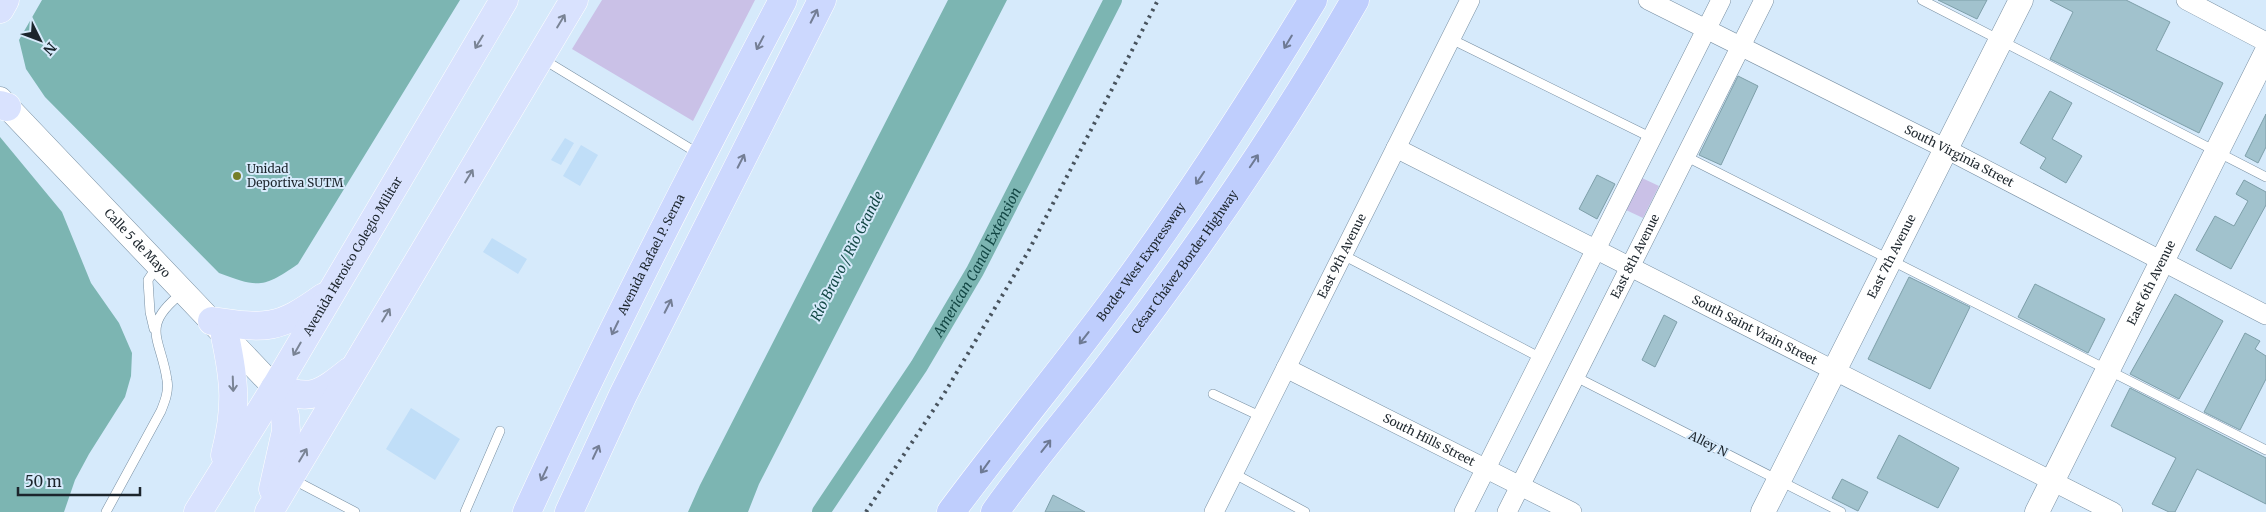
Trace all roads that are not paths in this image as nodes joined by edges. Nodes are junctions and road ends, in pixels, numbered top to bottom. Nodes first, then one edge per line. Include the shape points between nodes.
1 (5, 0) edge
2 (504, 0) edge
3 (574, 0) edge
4 (783, 0) edge
5 (822, 0) edge
6 (1313, 0) edge
7 (1355, 0) edge
8 (1470, 0) edge
9 (1648, 0) edge
10 (1721, 0) edge
11 (1764, 0) edge
12 (1922, 0) edge
13 (2021, 0) edge
14 (2186, 0) edge
15 (0, 9) edge
16 (1706, 29) junction
17 (1451, 39) junction
18 (2001, 42) junction
19 (2266, 42) edge
20 (1740, 47) junction
21 (2266, 53) edge
22 (540, 57) junction
23 (2, 104) edge
24 (1652, 138) junction
25 (1396, 148) junction
26 (1946, 149) junction
27 (2217, 151) junction
28 (701, 155) junction
29 (1685, 156) junction
30 (2266, 177) edge
31 (1596, 249) junction
32 (1343, 255) junction
33 (1890, 258) junction
34 (2162, 263) junction
35 (158, 266) junction
36 (1630, 267) junction
37 (184, 292) junction
38 (331, 292) junction
39 (2266, 316) edge
40 (154, 328) junction
41 (218, 328) junction
42 (1541, 358) junction
43 (356, 367) junction
44 (1286, 368) junction
45 (1833, 370) junction
46 (2108, 370) junction
47 (1574, 376) junction
48 (275, 388) junction
49 (1213, 394) dead end
50 (1262, 417) junction
51 (500, 432) dead end
52 (2266, 450) edge
53 (1486, 468) junction
54 (1233, 473) junction
55 (219, 476) junction
56 (290, 478) junction
57 (1778, 480) junction
58 (2053, 482) junction
59 (1519, 485) junction
60 (106, 512) edge
61 (198, 512) edge
62 (268, 512) edge
63 (355, 512) edge
64 (465, 512) edge
65 (527, 512) edge
66 (569, 512) edge
67 (951, 512) edge
68 (995, 512) edge
69 (1214, 512) edge
70 (1306, 512) edge
71 (1464, 512) edge
72 (1507, 512) edge
73 (1572, 512) edge
74 (1762, 512) edge
75 (1841, 512) edge
76 (2037, 512) edge
77 (2113, 512) edge

1 - 15 main road
2 -> 38 main road, Avenida Heroico Colegio Militar
22 -> 3 main road
4 -> 28 highway, Avenida Rafael P. Serna
66 -> 5 highway via 628,386
6 -> 67 highway, Border West Expressway via 1264,82 1197,183 1110,304
68 -> 7 highway, César Chávez Border Highway via 1177,274 1278,127
8 - 17 street, East 9th Avenue
9 - 16 street, South Virginia Street
10 - 16 street
11 - 20 street, East 8th Avenue
12 - 18 lane
13 - 18 street, East 7th Avenue
14 - 19 street
16 - 20 street, South Virginia Street
16 - 24 street
17 - 24 lane
17 - 25 street, East 9th Avenue
18 - 26 street, East 7th Avenue
18 - 27 lane
20 - 26 street, South Virginia Street
20 - 29 street, East 8th Avenue
21 - 27 street, East 6th Avenue
22 - 28 lane
43 -> 22 main road
23 - 35 street, Calle 5 de Mayo
24 - 31 street
25 - 31 street, South Saint Vrain Street
25 - 32 street, East 9th Avenue
26 - 33 street, East 7th Avenue
26 - 34 street, South Virginia Street
27 - 30 lane
27 - 34 street, East 6th Avenue
28 -> 65 highway, Avenida Rafael P. Serna via 563,432
29 - 33 lane
29 - 36 street, East 8th Avenue
31 - 36 street, South Saint Vrain Street
31 - 42 street
32 - 42 lane
32 - 44 street, East 9th Avenue
33 - 45 street, East 7th Avenue
33 - 46 lane
34 - 39 street, South Virginia Street
34 - 46 street, East 6th Avenue
35 - 37 street, Calle 5 de Mayo
35 - 40 lane via 148,280
36 - 45 street, South Saint Vrain Street
36 - 47 street, East 8th Avenue
37 - 40 lane via 163,311
37 - 41 street, Calle 5 de Mayo
38 - 41 main road via 282,323
38 -> 48 main road, Avenida Heroico Colegio Militar
40 - 60 lane via 168,382 167,396
41 - 48 street, Calle 5 de Mayo
41 -> 55 main road via 234,379 233,423
42 - 53 street
43 - 48 main road via 331,386 315,393 298,396
56 -> 43 main road
44 - 50 street, East 9th Avenue
44 - 53 street, South Hills Street
45 - 57 street, East 7th Avenue
45 - 58 street, South Saint Vrain Street
46 - 52 lane
46 - 58 street, East 6th Avenue
47 - 57 lane, Alley N
47 - 59 street, East 8th Avenue
48 - 55 main road, Avenida Heroico Colegio Militar
48 - 62 main road via 285,416 286,431
49 - 50 lane
50 - 54 street, East 9th Avenue
51 - 64 lane
53 - 59 street, South Hills Street
53 - 71 street
54 - 69 street, East 9th Avenue
54 - 70 lane
55 - 61 main road, Avenida Heroico Colegio Militar
56 - 62 main road
56 - 63 lane
57 - 74 street, East 7th Avenue
57 - 75 lane, Alley N
58 - 76 street, East 6th Avenue
58 - 77 street, South Saint Vrain Street
59 - 72 street, East 8th Avenue
59 - 73 street, South Hills Street

